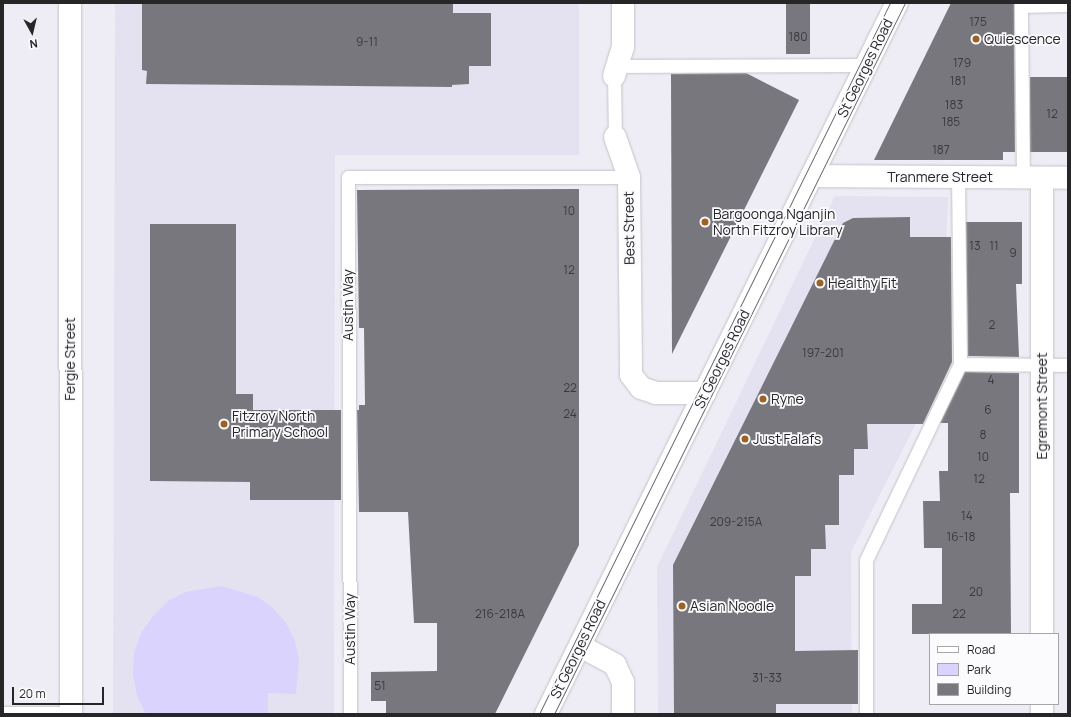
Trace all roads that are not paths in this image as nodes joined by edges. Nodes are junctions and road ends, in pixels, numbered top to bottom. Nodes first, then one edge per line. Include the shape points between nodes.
1 (70, 3) edge
2 (623, 3) edge
3 (898, 3) edge
4 (1068, 5) edge
5 (867, 65) junction
6 (616, 71) junction
7 (615, 137) joint
8 (812, 176) junction
9 (629, 177) junction
10 (958, 178) junction
11 (1033, 178) junction
12 (1068, 178) edge
13 (960, 364) junction
14 (1042, 365) junction
15 (1068, 365) edge
16 (705, 392) junction
17 (1042, 633) edge
18 (580, 646) junction
19 (3, 713) edge
20 (71, 713) edge
21 (350, 714) edge
22 (546, 714) edge
23 (623, 714) edge
24 (866, 714) edge

1 - 20 main road, Fergie Street
2 - 6 main road, Best Street via 623,47
3 - 5 main road, St Georges Road
4 - 11 lane via 1022,6
5 - 6 lane
5 - 8 main road, St Georges Road
6 - 7 lane, Best Street
7 - 9 main road, Best Street
8 - 10 main road, Tranmere Street
8 - 16 main road, St Georges Road
9 - 16 main road, Best Street via 631,375 641,388 656,393
9 - 21 lane, Austin Way via 348,177
10 - 11 main road, Tranmere Street
10 - 13 lane
11 - 12 main road, Tranmere Street
11 - 14 main road, Egremont Street
13 - 14 lane
13 - 24 lane via 866,560
14 - 15 lane
14 - 17 main road, Egremont Street
16 - 18 main road, St Georges Road
18 - 22 main road, St Georges Road
18 - 23 main road via 616,665 623,682
19 - 20 lane

